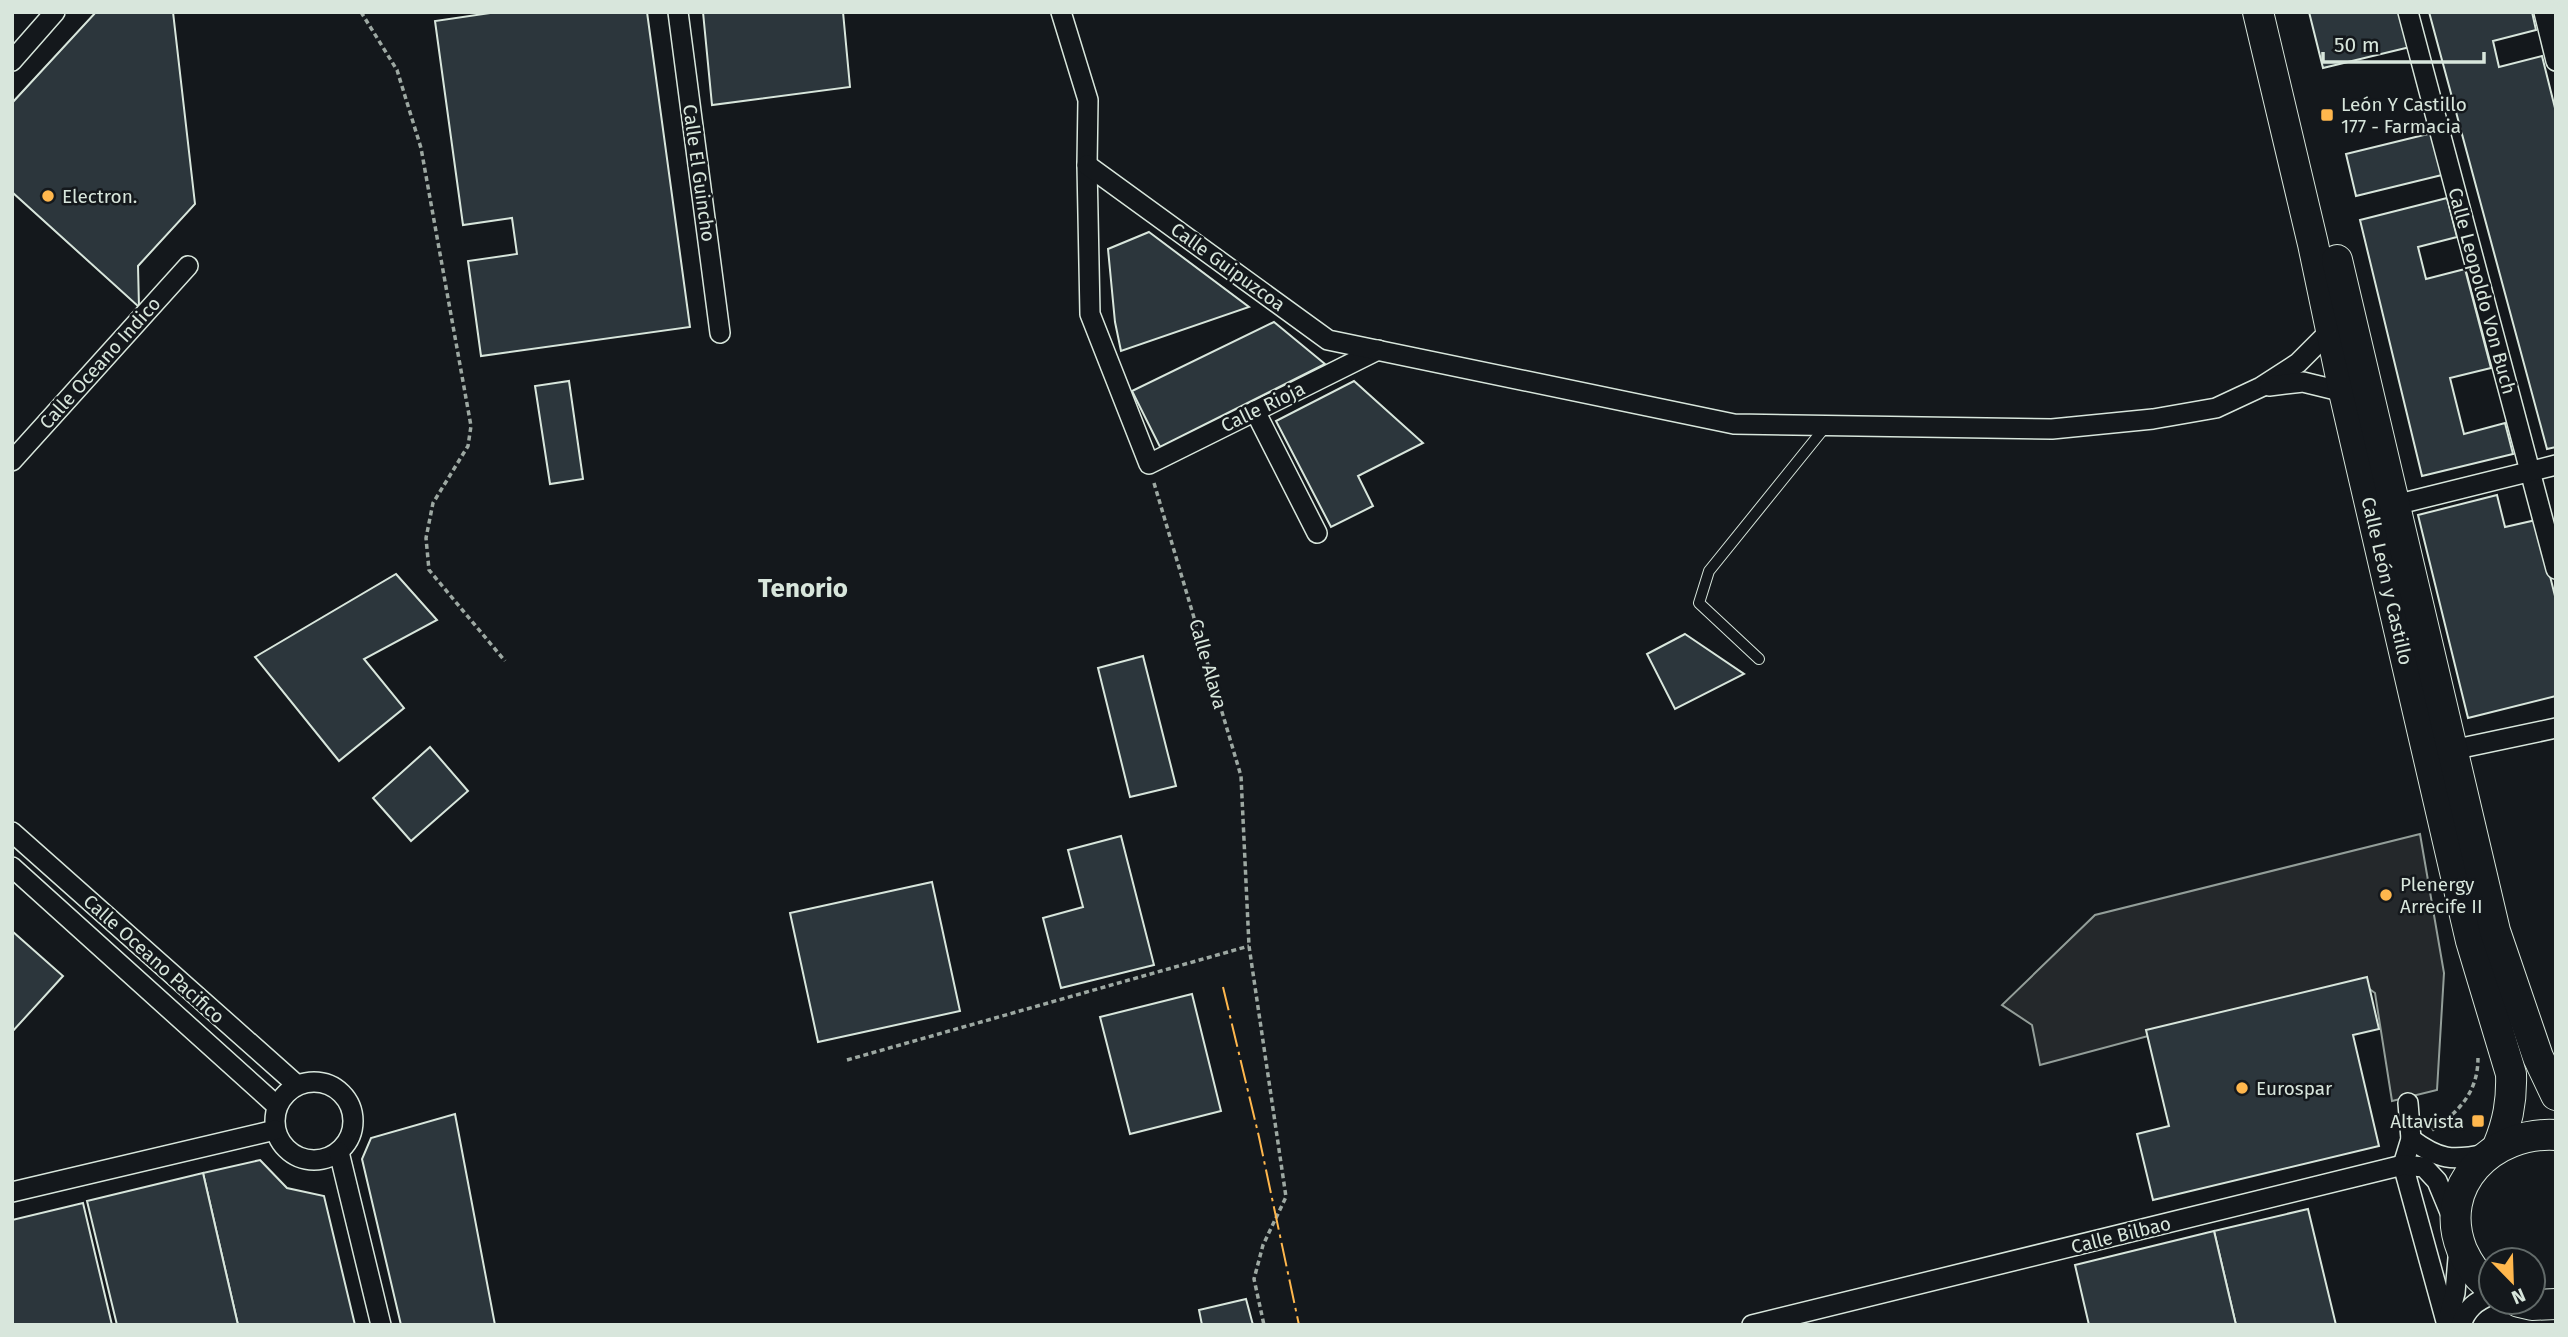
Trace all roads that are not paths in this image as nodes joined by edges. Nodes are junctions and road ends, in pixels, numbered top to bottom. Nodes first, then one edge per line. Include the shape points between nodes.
1 (55, 12) edge
2 (678, 12) edge
3 (1061, 12) edge
4 (2258, 12) edge
5 (2279, 12) edge
6 (2408, 12) edge
7 (2544, 12) edge
8 (12, 61) edge
9 (2556, 61) edge
10 (1087, 165) junction
11 (188, 266) dead end
12 (2331, 330) junction
13 (720, 333) dead end
14 (1378, 350) junction
15 (2261, 387) junction
16 (2343, 392) junction
17 (1255, 411) junction
18 (1826, 426) junction
19 (12, 461) edge
20 (2556, 464) edge
21 (2529, 471) junction
22 (2395, 505) junction
23 (1317, 533) dead end
24 (2556, 569) edge
25 (1759, 659) dead end
26 (2556, 728) edge
27 (2452, 750) junction
28 (12, 832) edge
29 (12, 867) edge
30 (297, 1085) junction
31 (2556, 1095) edge
32 (2408, 1103) dead end
33 (277, 1106) junction
34 (275, 1130) junction
35 (2556, 1135) edge
36 (2411, 1139) junction
37 (2493, 1150) junction
38 (339, 1152) junction
39 (2437, 1156) junction
40 (2403, 1165) junction
41 (12, 1192) edge
42 (2458, 1235) junction
43 (2477, 1275) edge
44 (2477, 1302) edge
45 (381, 1325) edge
46 (1752, 1325) edge
47 (2447, 1325) edge
48 (2461, 1325) edge

1 - 8 street
2 - 13 street, Calle El Guincho
3 - 10 street via 1088,100
4 - 12 main road, Calle León y Castillo
5 - 22 main road, Calle León y Castillo
6 - 21 street, Calle Leopoldo Von Buch
7 - 9 street
10 - 14 street, Calle Guipuzcoa via 1328,340
10 - 17 street, Calle Rioja via 1090,314 1149,464
11 - 19 street, Calle Oceano Indico
12 - 15 street via 2298,363
12 - 16 main road, Calle León y Castillo
14 - 17 street, Calle Rioja
14 - 18 street, Calle Guipuzcoa via 1734,424
15 - 16 street via 2303,382
15 - 18 street, Calle Guipuzcoa via 2217,408 2052,429
16 - 37 main road, Calle León y Castillo via 2471,942 2511,1074 2508,1123
17 - 23 street
18 - 25 lane via 1709,571 1699,603
20 - 21 street
21 - 22 street
21 - 24 street, Calle Leopoldo Von Buch
22 - 27 main road, Calle León y Castillo
26 - 27 street
27 - 31 main road, Calle León y Castillo via 2495,931 2538,1057
28 - 30 street, Calle Oceano Pacifico
29 - 33 street, Calle Oceano Pacifico
30 - 33 street
30 - 38 street via 325,1082 348,1100 354,1127
32 - 36 street
33 - 34 street
34 - 38 street via 294,1155 317,1160
34 - 41 street
35 - 37 main road via 2526,1136
36 - 39 street
36 - 40 street
37 - 39 street via 2464,1159
37 - 42 main road, Calle León y Castillo via 2473,1169 2463,1187 2457,1207
38 - 45 street
39 - 40 street, Calle Bilbao
40 - 42 street via 2424,1167 2437,1181
40 - 46 street, Calle Bilbao
40 - 47 street
42 - 43 main road
42 - 47 street via 2455,1293
44 - 48 street via 2467,1310

